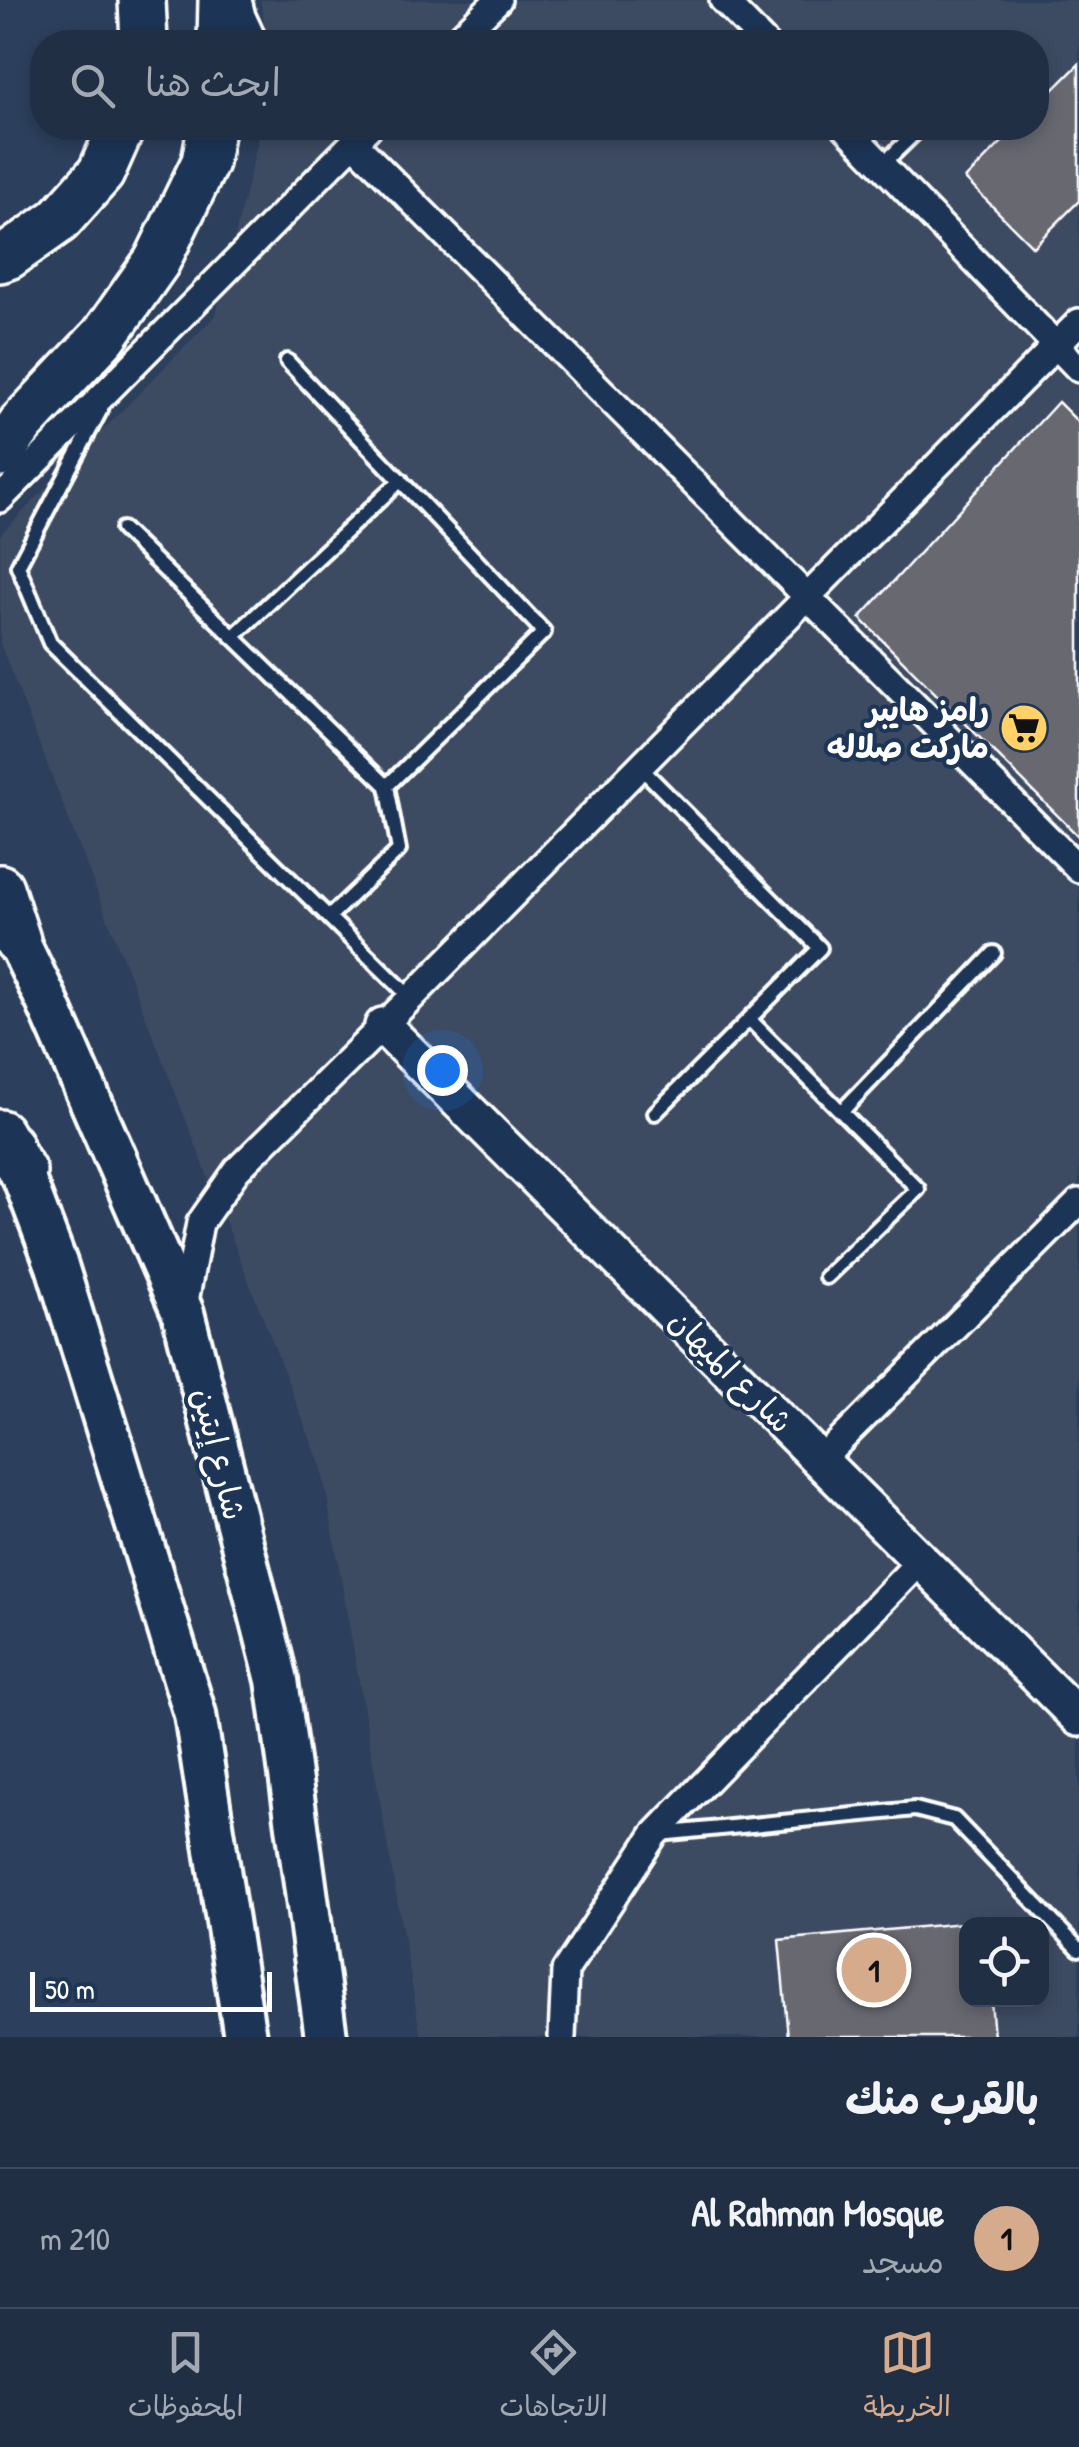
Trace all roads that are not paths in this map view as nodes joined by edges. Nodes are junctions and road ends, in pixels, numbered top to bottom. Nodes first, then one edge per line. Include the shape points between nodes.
1 (142, 0) edge
2 (222, 0) edge
3 (238, 0) edge
4 (498, 0) edge
5 (723, 0) edge
6 (143, 30) edge
7 (221, 30) edge
8 (248, 30) edge
9 (466, 30) edge
10 (752, 30) edge
11 (115, 140) edge
12 (209, 140) edge
13 (356, 140) edge
14 (366, 140) edge
15 (858, 140) edge
16 (908, 140) edge
17 (882, 165) junction
18 (0, 258) edge
19 (1079, 322) edge
20 (1056, 346) junction
21 (287, 360) dead end
22 (1079, 369) edge
23 (114, 385) junction
24 (0, 454) edge
25 (400, 480) junction
26 (0, 499) edge
27 (122, 529) dead end
28 (808, 597) junction
29 (233, 637) junction
30 (640, 766) junction
31 (387, 786) junction
32 (1079, 869) edge
33 (0, 888) edge
34 (329, 917) junction
35 (8, 922) edge
36 (994, 953) dead end
37 (411, 998) junction
38 (749, 1019) junction
39 (383, 1026) junction
40 (841, 1112) junction
41 (655, 1113) dead end
42 (0, 1118) edge
43 (0, 1133) edge
44 (23, 1172) junction
45 (1079, 1202) edge
46 (826, 1278) dead end
47 (183, 1313) junction
48 (821, 1460) junction
49 (920, 1560) junction
50 (1079, 1718) edge
51 (654, 1835) junction
52 (1079, 1949) edge
53 (246, 2037) edge
54 (326, 2037) edge
55 (562, 2037) edge

1 - 6 highway
2 - 7 highway
3 - 8 street
4 - 9 street
5 - 10 street
11 - 18 highway via 101,173 59,220
12 - 24 highway via 205,162 157,262 104,336
13 - 23 street
14 - 28 street
15 - 17 street
16 - 17 lane
17 - 20 street
19 - 20 street
20 - 22 street
20 - 28 street
21 - 25 lane
23 - 26 street
23 - 34 lane via 18,566 24,582 50,643
25 - 29 lane
25 - 31 lane via 544,632
27 - 29 lane
28 - 30 street
28 - 32 street
29 - 31 lane
30 - 37 street
30 - 38 lane via 820,948
31 - 34 lane via 399,850
33 - 35 highway
34 - 37 lane
35 - 47 main road, شارع إيتين
36 - 40 lane
37 - 39 street
38 - 40 lane
38 - 41 lane
39 - 47 street via 237,1170 200,1223
39 - 48 street, شارع الميهان
40 - 46 lane via 918,1189
42 - 44 main road
43 - 44 highway
44 - 53 main road via 195,1714
45 - 48 street
47 - 54 main road, شارع إيتين via 277,1680
48 - 49 street, شارع الميهان
49 - 50 street, شارع الميهان
49 - 51 street
51 - 52 lane via 915,1809 954,1819
51 - 55 street via 566,1971

